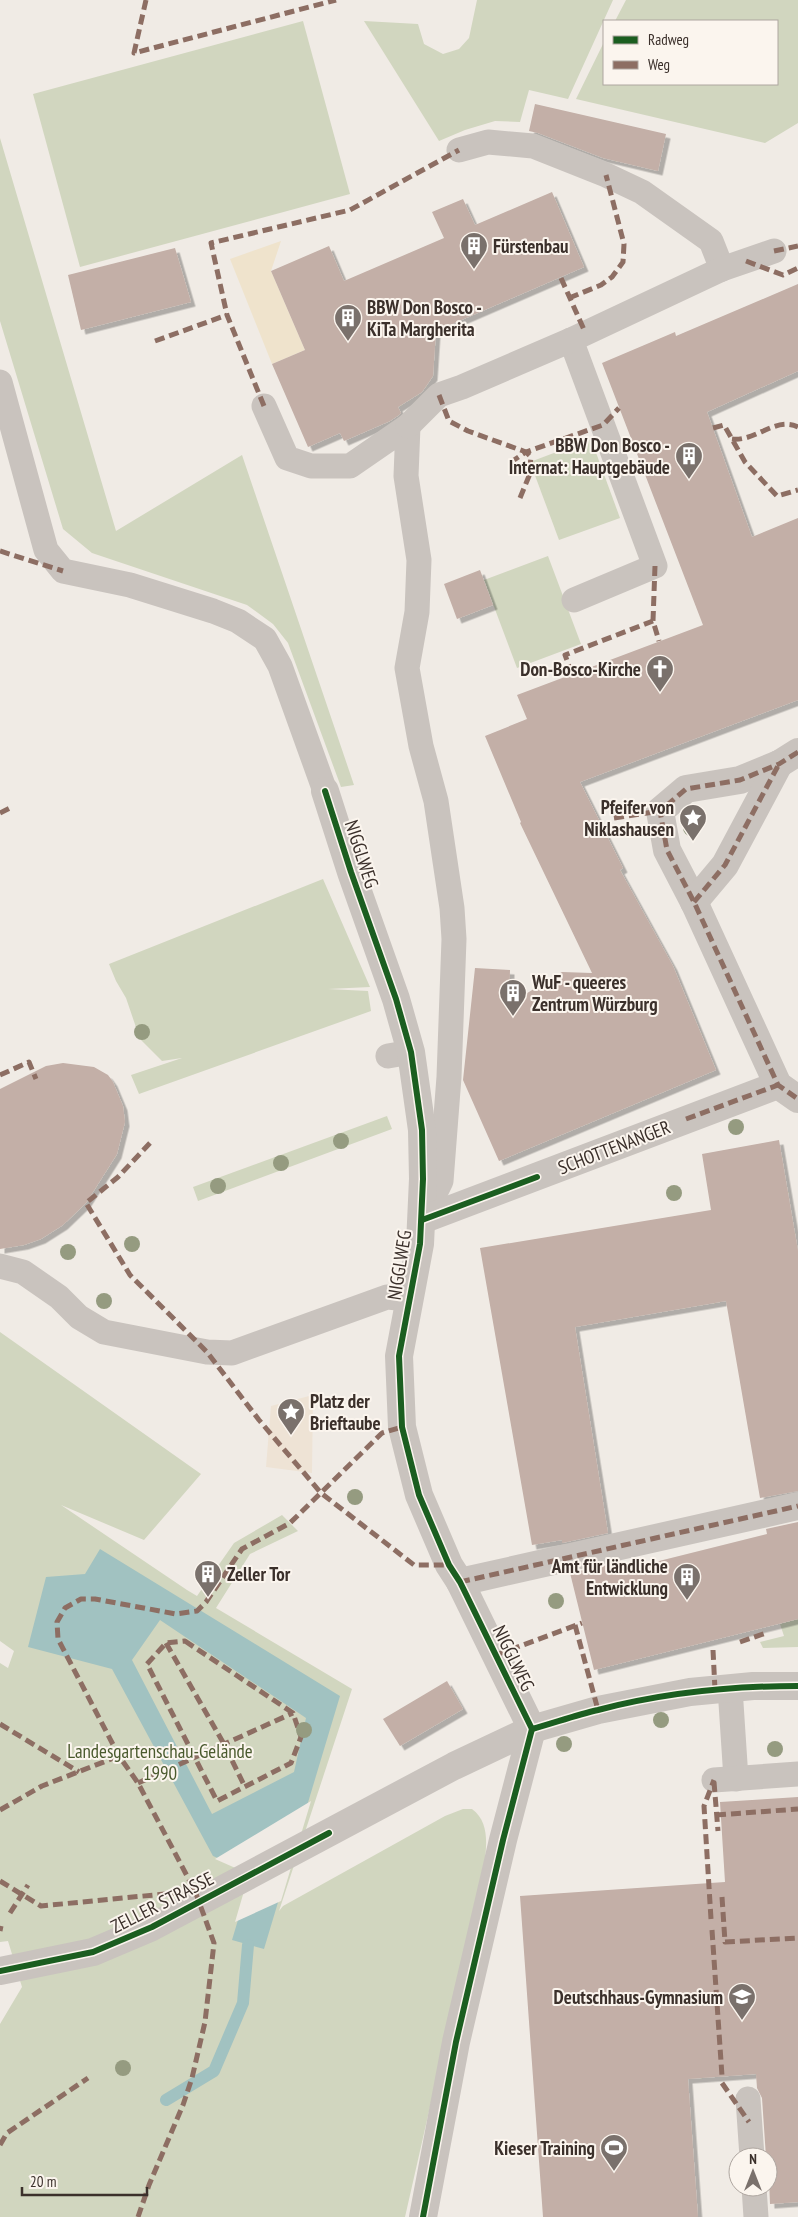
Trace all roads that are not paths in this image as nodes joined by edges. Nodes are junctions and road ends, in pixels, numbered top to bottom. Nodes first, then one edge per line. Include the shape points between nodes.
1 (459, 150) dead end
2 (774, 251) dead end
3 (722, 269) junction
4 (571, 340) junction
5 (0, 382) edge
6 (264, 406) dead end
7 (408, 426) junction
8 (574, 600) dead end
9 (788, 758) edge
10 (326, 791) joint
11 (694, 902) junction
12 (788, 1092) edge
13 (422, 1220) junction
14 (0, 1266) edge
15 (398, 1298) junction
16 (798, 1506) edge
17 (460, 1582) junction
18 (798, 1686) edge
19 (730, 1688) junction
20 (532, 1729) junction
21 (798, 1774) edge
22 (8, 1970) edge
23 (748, 2099) dead end
24 (751, 2147) edge
25 (755, 2197) edge
26 (423, 2217) edge
27 (756, 2217) edge

1 - 3 lane via 488,142 533,146 606,175 642,192 711,241
2 - 3 lane
3 - 4 lane
4 - 7 lane via 439,395
4 - 8 lane via 655,566
5 - 10 lane via 46,550 63,571 130,585 213,611 238,621 265,639 283,674
6 - 7 lane via 287,458 311,466 350,466
7 - 13 lane via 406,476 419,560 417,612 407,668 421,746 436,801 454,939 441,1181
9 - 11 street, SCHOTTENANGER via 724,865
9 - 11 street, SCHOTTENANGER via 740,780 686,789 660,811 667,850
10 - 13 street, NIGGLWEG via 396,999 399,1054 422,1130
11 - 12 street, SCHOTTENANGER
12 - 13 street, SCHOTTENANGER via 537,1177
13 - 15 street, NIGGLWEG via 420,1244
14 - 15 lane via 23,1272 59,1297 79,1317 104,1332 207,1352 232,1353
15 - 17 street, NIGGLWEG via 402,1427 419,1495 449,1565
16 - 17 street
17 - 20 street, NIGGLWEG
18 - 19 street, ZELLER STRASSE
19 - 20 street, ZELLER STRASSE via 690,1692 598,1710
19 - 21 lane via 725,1779
20 - 22 street, ZELLER STRASSE via 454,1766 152,1927 93,1952
20 - 26 street via 456,2042
23 - 24 lane
25 - 27 lane

